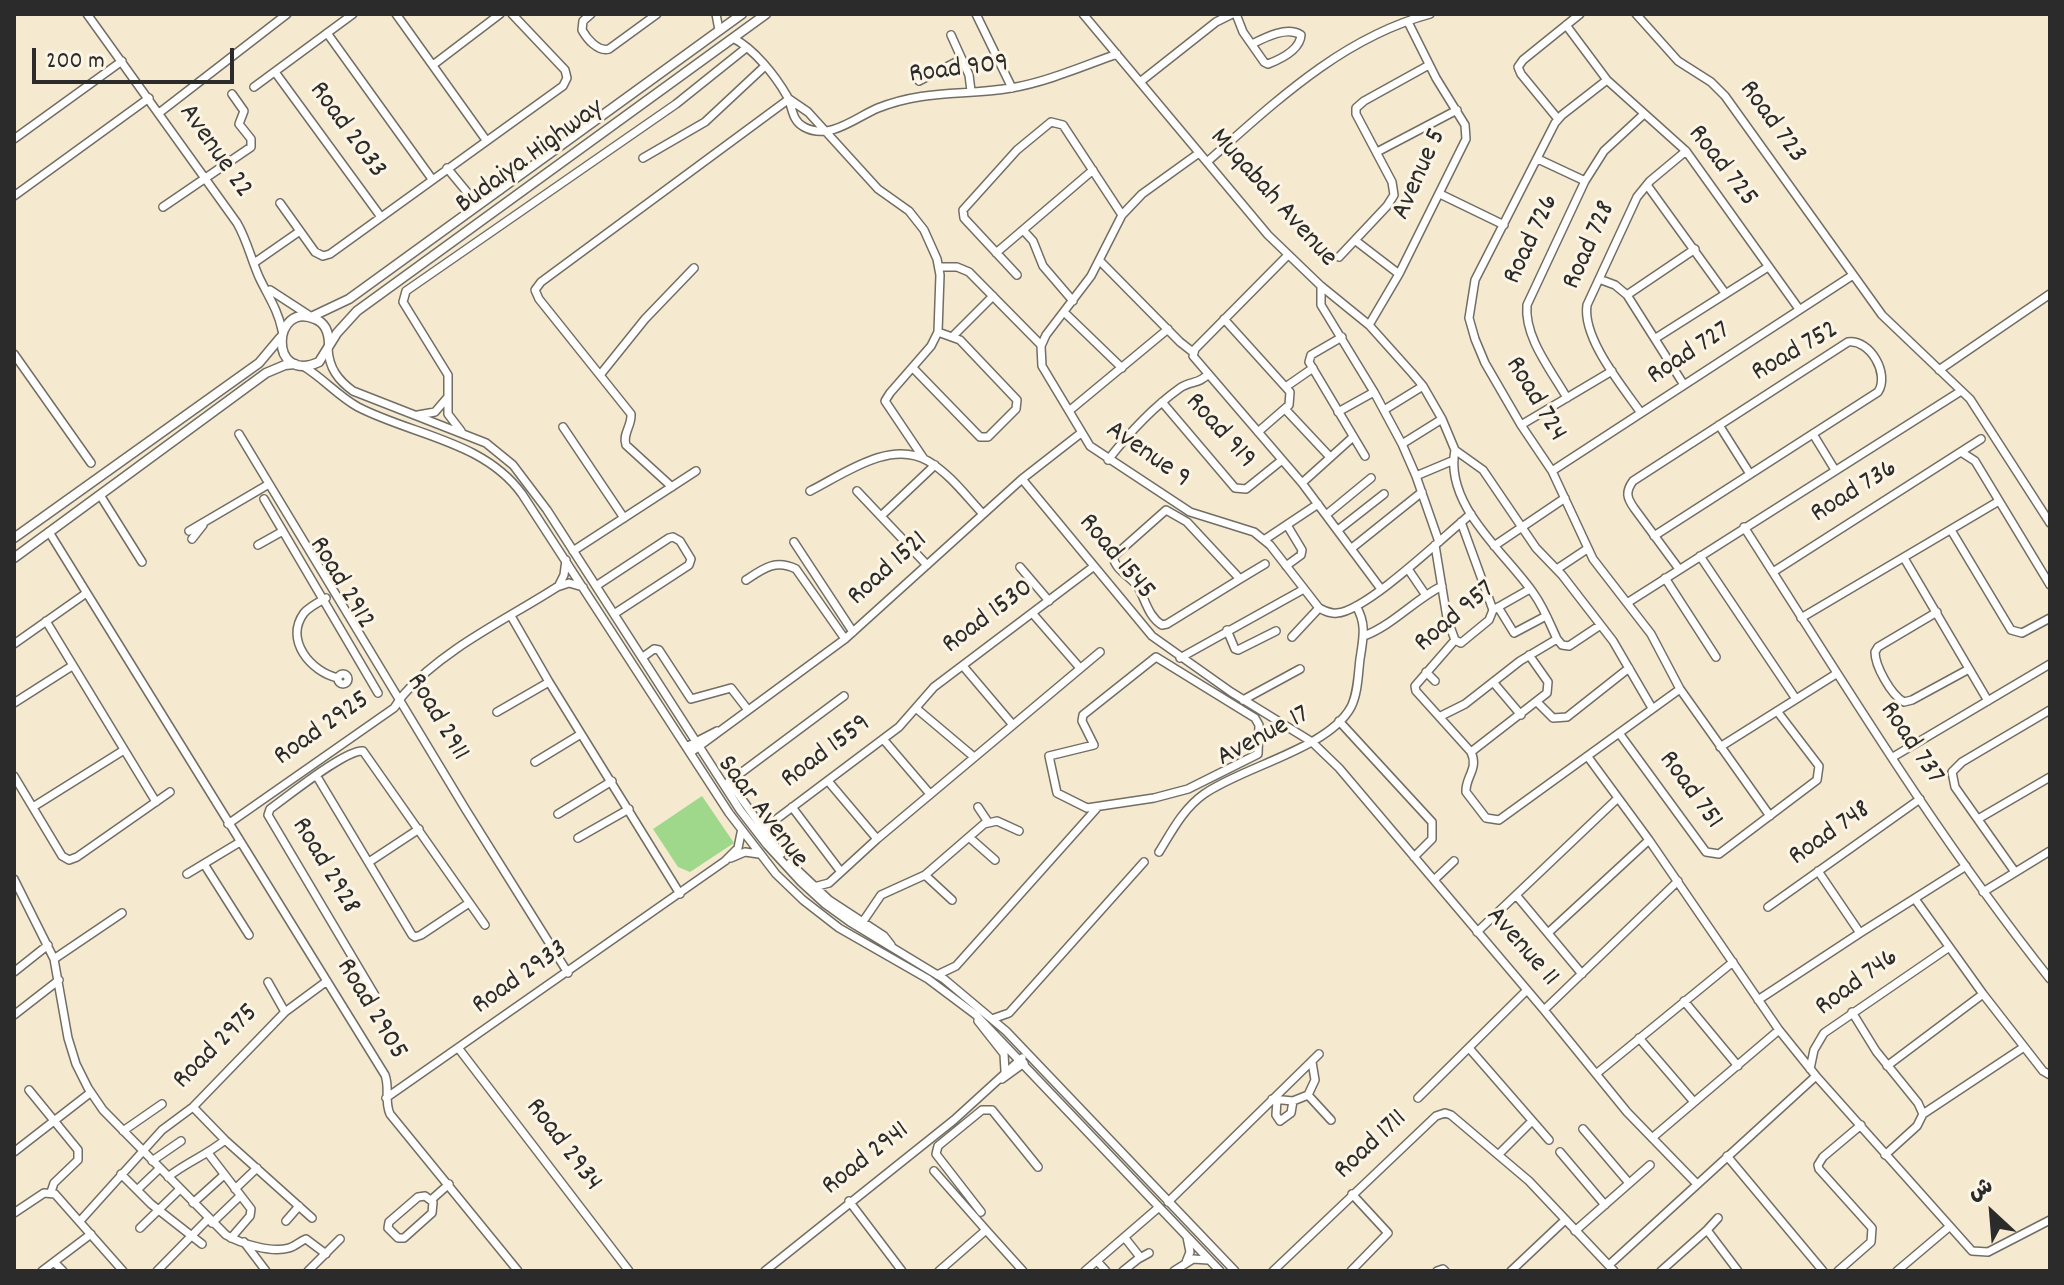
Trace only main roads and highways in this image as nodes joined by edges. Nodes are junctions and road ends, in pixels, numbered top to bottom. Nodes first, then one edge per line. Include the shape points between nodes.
1 (766, 14) edge
2 (738, 16) edge
3 (311, 317) junction
4 (281, 334) junction
5 (329, 347) junction
6 (299, 365) junction
7 (14, 538) edge
8 (14, 558) edge

1 - 5 main road, Budaiya Highway via 357,311
2 - 3 main road, Budaiya Highway via 349,299
3 - 4 main road via 295,319
3 - 5 main road via 324,325
4 - 6 main road via 283,353
4 - 7 main road via 259,363
5 - 6 main road via 319,362
6 - 8 main road via 266,373

